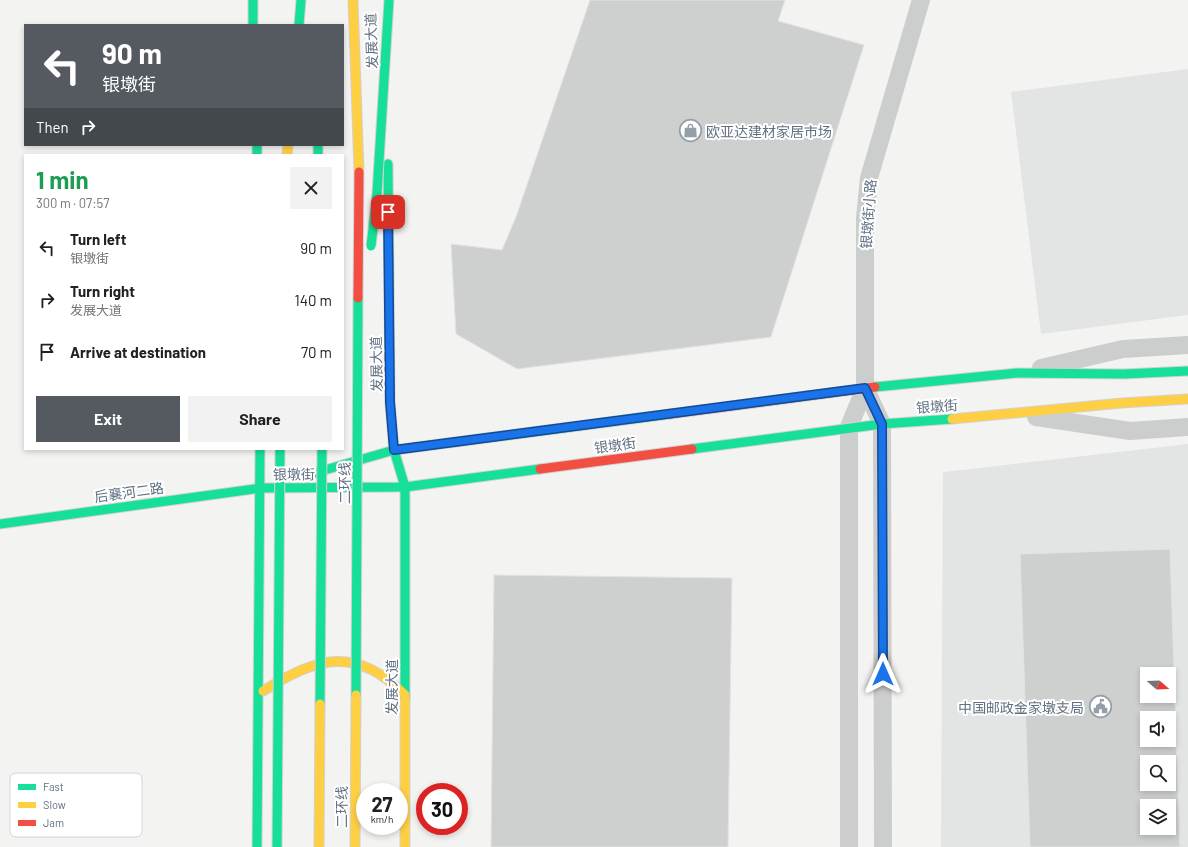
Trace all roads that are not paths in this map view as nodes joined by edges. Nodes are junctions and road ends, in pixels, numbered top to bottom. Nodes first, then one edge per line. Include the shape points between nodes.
1 (253, 0) edge
2 (301, 0) edge
3 (353, 0) edge
4 (383, 0) edge
5 (389, 0) edge
6 (922, 0) edge
7 (254, 24) edge
8 (299, 24) edge
9 (370, 254) dead end
10 (368, 269) dead end
11 (359, 338) junction
12 (1188, 345) edge
13 (1188, 371) edge
14 (1017, 373) junction
15 (865, 388) junction
16 (1188, 399) edge
17 (1015, 414) junction
18 (882, 424) junction
19 (849, 427) junction
20 (1188, 427) edge
21 (260, 450) edge
22 (280, 450) edge
23 (322, 450) edge
24 (394, 450) junction
25 (405, 487) junction
26 (261, 488) junction
27 (0, 524) edge
28 (258, 694) junction
29 (405, 695) junction
30 (257, 847) edge
31 (277, 847) edge
32 (319, 847) edge
33 (355, 847) edge
34 (405, 847) edge
35 (849, 847) edge
36 (883, 847) edge

1 - 7 main road
2 - 8 main road
3 - 11 main road, 二环线, bridge via 359,164
4 - 24 main road, 发展大道 via 387,102 390,402
5 - 9 main road, bridge via 377,193
6 - 15 street, 银墩街小路 via 869,178 865,218
10 - 11 main road, bridge
11 - 33 main road, 二环线, bridge
12 - 14 street via 1123,349
13 - 14 main road, 银墩街 via 1124,374
14 - 15 main road, 银墩街
15 - 18 street
15 - 19 street
15 - 24 main road, 银墩街
16 - 17 main road, 银墩街
17 - 18 main road, 银墩街
17 - 20 street via 1130,431
18 - 19 main road, 银墩街
18 - 36 street
19 - 25 main road, 银墩街
19 - 35 street
21 - 26 main road
22 - 31 main road, bridge
23 - 32 main road, 二环线, bridge
24 - 25 main road, 发展大道
24 - 26 main road, 银墩街
25 - 26 main road, 银墩街
25 - 29 main road, 发展大道
26 - 27 main road, 后襄河二路
26 - 28 main road
28 - 29 main road via 306,667 334,661 361,664 382,674
28 - 30 main road
29 - 34 main road, 发展大道

